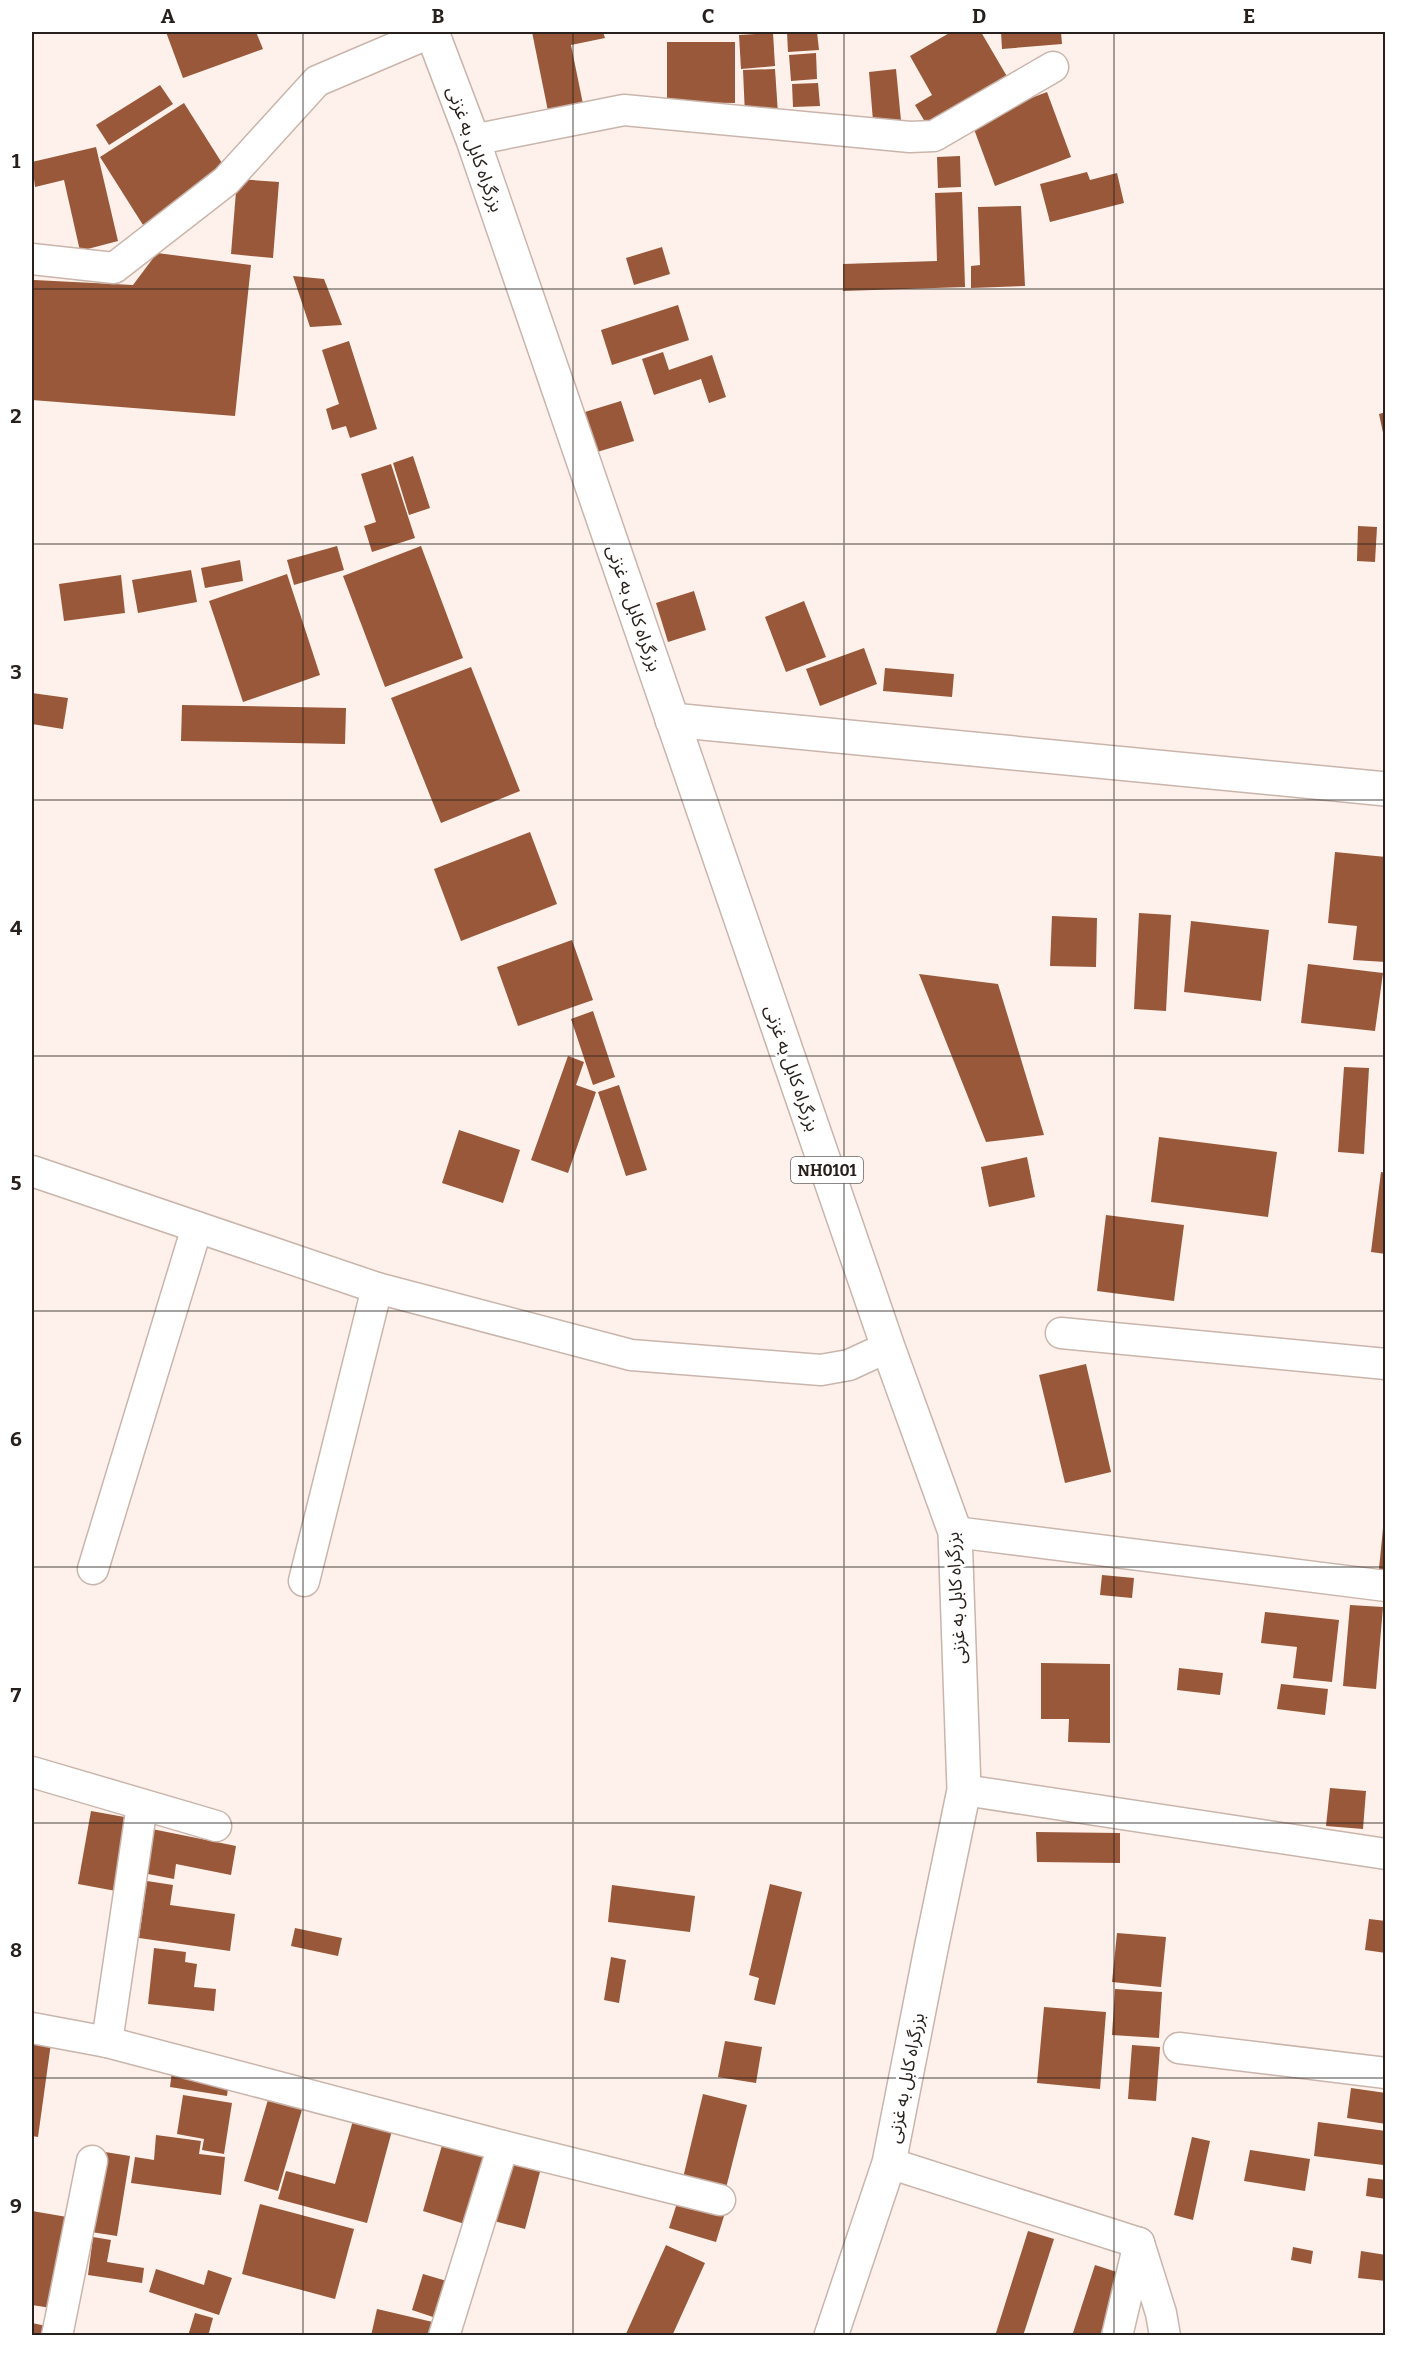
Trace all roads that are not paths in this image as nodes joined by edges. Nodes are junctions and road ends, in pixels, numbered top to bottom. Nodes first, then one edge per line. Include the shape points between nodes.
1 (432, 32) edge
2 (1053, 67) dead end
3 (473, 140) junction
4 (32, 259) edge
5 (672, 720) junction
6 (1386, 789) edge
7 (32, 1171) edge
8 (197, 1227) junction
9 (377, 1288) junction
10 (1061, 1333) dead end
11 (888, 1347) junction
12 (1386, 1364) edge
13 (955, 1532) junction
14 (93, 1569) dead end
15 (304, 1581) dead end
16 (1386, 1586) edge
17 (32, 1772) edge
18 (964, 1790) junction
19 (142, 1805) junction
20 (216, 1826) dead end
21 (1386, 1854) edge
22 (32, 2028) edge
23 (107, 2042) junction
24 (1179, 2048) dead end
25 (1386, 2073) edge
26 (503, 2146) junction
27 (92, 2161) dead end
28 (889, 2163) junction
29 (720, 2200) dead end
30 (1139, 2243) junction
31 (57, 2336) edge
32 (444, 2336) edge
33 (831, 2336) edge
34 (1116, 2336) edge
35 (1165, 2336) edge

1 - 3 main road, بزرگراه کابل به غزنی / NH0101
1 - 4 street via 317,81 226,181 114,268
2 - 3 street via 934,136 910,137 624,110
3 - 5 main road, بزرگراه کابل به غزنی / NH0101
5 - 6 main road
5 - 11 main road, بزرگراه کابل به غزنی / NH0101
7 - 8 street
8 - 9 street
8 - 14 street
9 - 11 street via 631,1355 821,1370 849,1365
9 - 15 street
10 - 12 street
11 - 13 main road, بزرگراه کابل به غزنی / NH0101
13 - 16 street
13 - 18 main road, بزرگراه کابل به غزنی / NH0101
17 - 19 street
18 - 21 street
18 - 28 main road, بزرگراه کابل به غزنی / NH0101
19 - 20 street
19 - 23 street
22 - 23 street
23 - 26 street
24 - 25 street
26 - 29 street
26 - 32 street
27 - 31 street
28 - 30 street
28 - 33 main road, بزرگراه کابل به غزنی / NH0101
30 - 34 street
30 - 35 street

